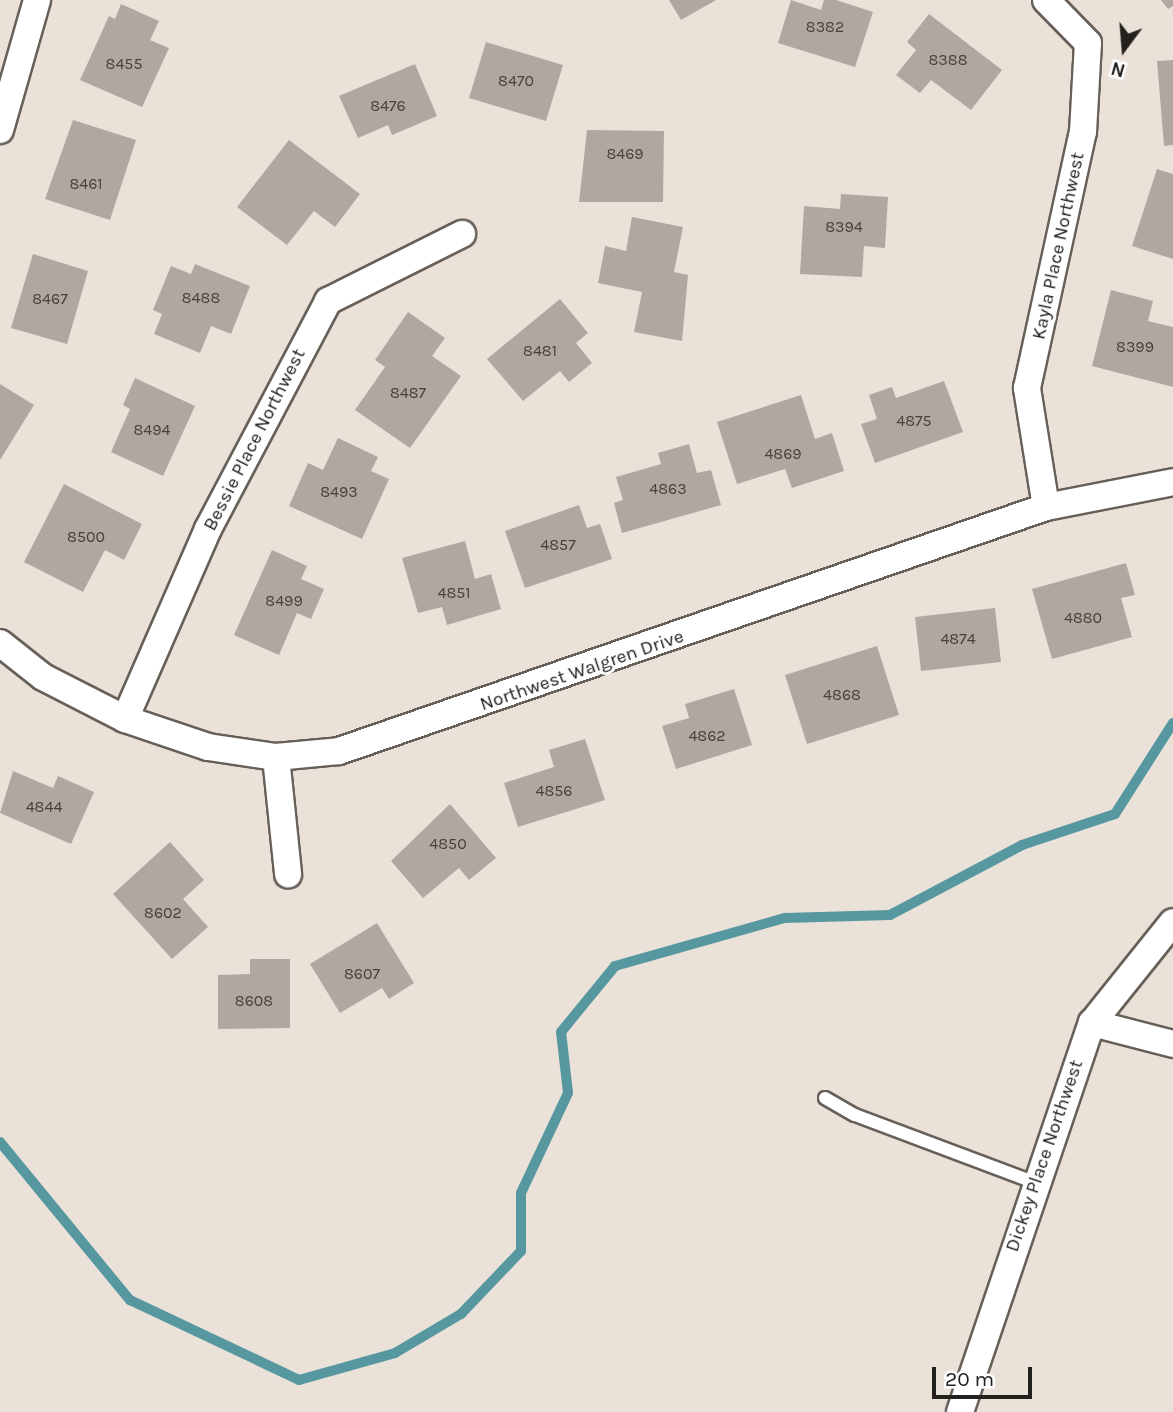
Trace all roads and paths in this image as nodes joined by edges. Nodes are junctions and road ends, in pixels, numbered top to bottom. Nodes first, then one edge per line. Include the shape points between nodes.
1 (37, 0) edge
2 (1046, 0) edge
3 (0, 130) edge
4 (462, 234) dead end
5 (1173, 482) edge
6 (1046, 507) junction
7 (0, 643) edge
8 (125, 719) junction
9 (276, 757) junction
10 (288, 874) dead end
11 (1173, 922) edge
12 (1092, 1023) junction
13 (1173, 1044) edge
14 (825, 1098) dead end
15 (1036, 1183) junction
16 (960, 1412) edge

1 - 3 street
2 - 6 street, Kayla Place Northwest via 1087,43 1083,132 1027,388
4 - 8 street, Bessie Place Northwest via 328,301 208,529
5 - 6 street, Northwest Walgren Drive
6 - 9 street, Northwest Walgren Drive via 482,705 339,751
7 - 8 street, Northwest Walgren Drive via 44,677
8 - 9 street, Northwest Walgren Drive via 208,747
9 - 10 street
11 - 12 street, Dickey Place Northwest
12 - 13 street
12 - 15 street, Dickey Place Northwest
14 - 15 lane via 855,1115
15 - 16 street, Dickey Place Northwest

